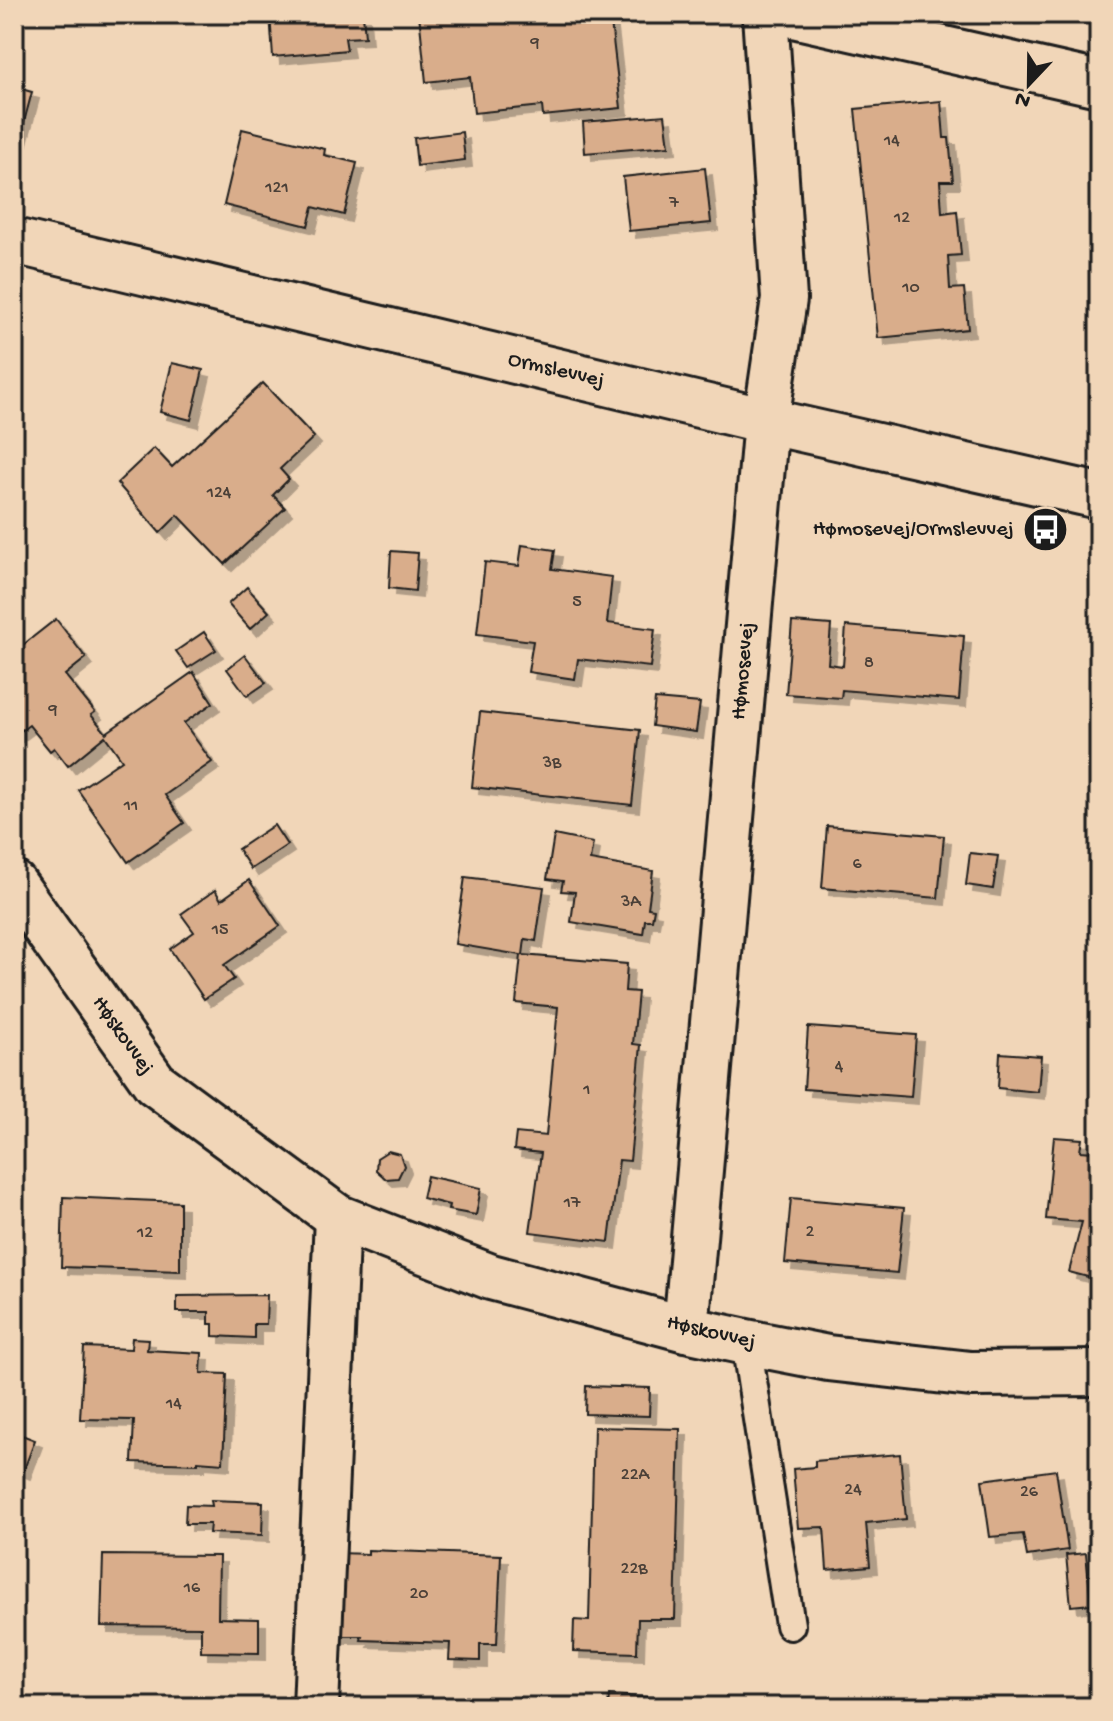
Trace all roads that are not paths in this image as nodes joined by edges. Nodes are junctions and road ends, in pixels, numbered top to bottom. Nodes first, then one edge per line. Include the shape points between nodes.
1 (765, 14) edge
2 (789, 14) edge
3 (1099, 84) edge
4 (14, 241) edge
5 (766, 421) junction
6 (1099, 496) edge
7 (14, 884) edge
8 (337, 1217) junction
9 (686, 1329) junction
10 (746, 1342) junction
11 (1099, 1373) edge
12 (790, 1625) dead end
13 (316, 1707) edge

1 - 5 street, Hømosevej via 784,299
2 - 3 street
4 - 5 street, Ormslevvej
5 - 6 street, Ormslevvej
5 - 9 street, Hømosevej
7 - 8 street, Høskovvej via 155,1083
8 - 9 street, Høskovvej via 491,1277
8 - 13 street
9 - 10 street, Høskovvej
10 - 11 street, Høskovvej via 828,1358 971,1374
10 - 12 lane

